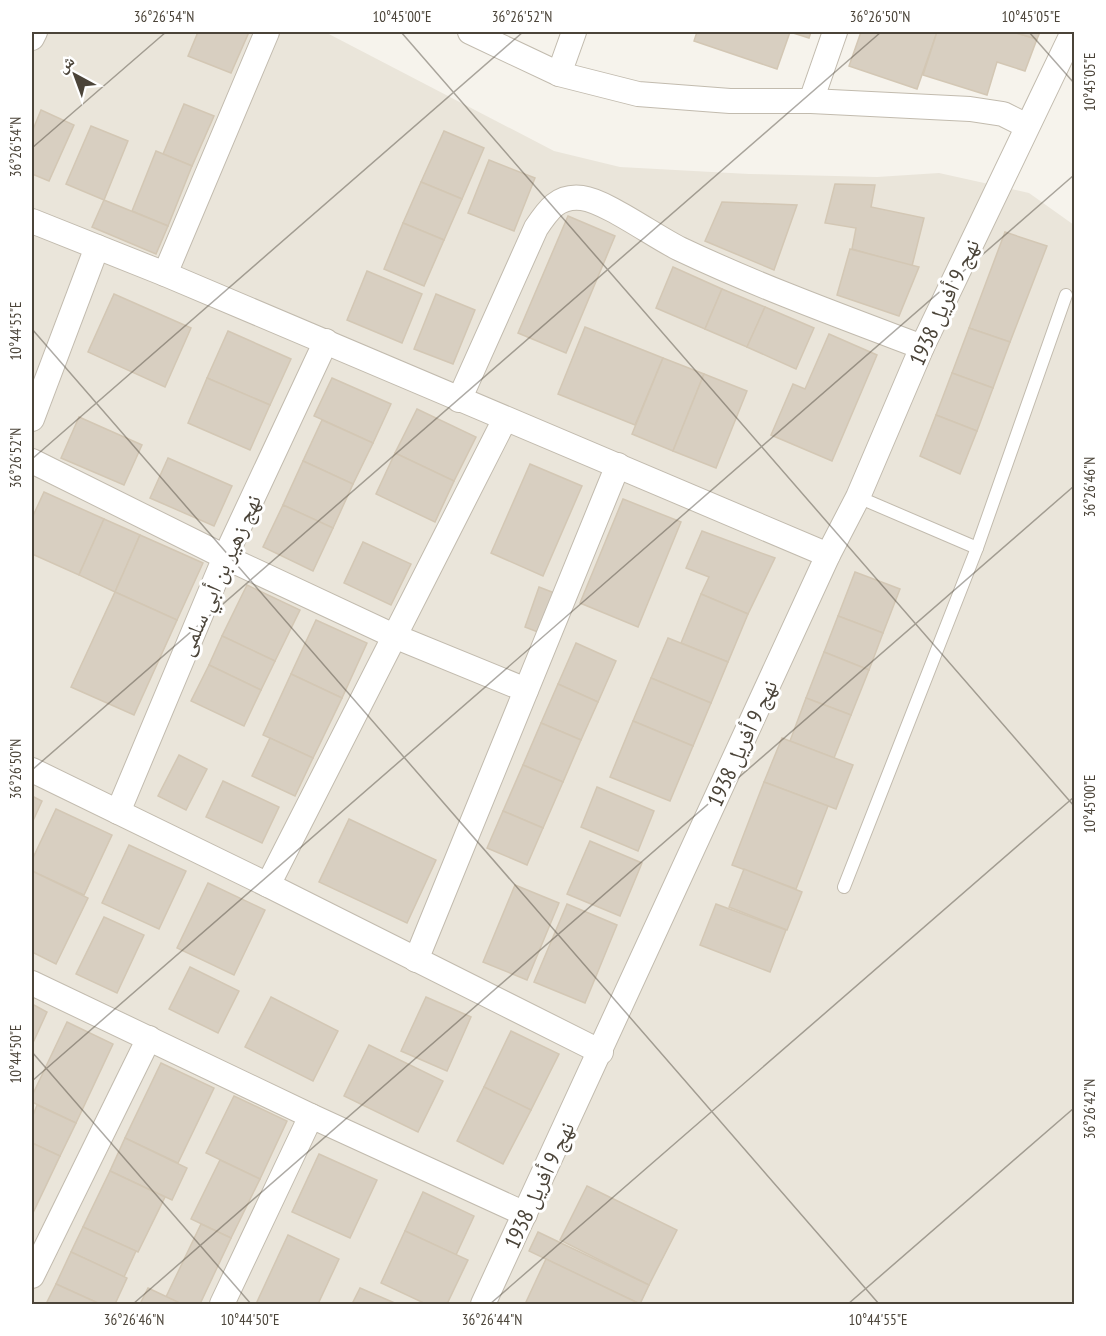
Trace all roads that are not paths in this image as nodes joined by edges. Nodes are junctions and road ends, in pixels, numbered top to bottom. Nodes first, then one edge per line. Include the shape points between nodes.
1 (35, 32) edge
2 (267, 32) edge
3 (470, 32) edge
4 (574, 32) edge
5 (835, 32) edge
6 (1073, 32) edge
7 (32, 38) edge
8 (559, 74) junction
9 (811, 101) junction
10 (1023, 133) junction
11 (32, 221) edge
12 (97, 247) junction
13 (165, 274) junction
14 (1066, 295) dead end
15 (326, 341) junction
16 (922, 347) junction
17 (459, 400) junction
18 (32, 419) edge
19 (505, 419) junction
20 (32, 461) edge
21 (618, 465) junction
22 (858, 497) junction
23 (977, 548) junction
24 (828, 555) junction
25 (225, 556) junction
26 (394, 636) junction
27 (526, 690) junction
28 (32, 770) edge
29 (118, 812) junction
30 (268, 885) junction
31 (844, 887) dead end
32 (416, 960) junction
33 (32, 984) edge
34 (149, 1038) junction
35 (601, 1052) junction
36 (311, 1116) junction
37 (525, 1214) junction
38 (32, 1276) edge
39 (222, 1305) edge
40 (483, 1305) edge

1 - 7 street
2 - 13 street
3 - 8 street
4 - 8 street
5 - 9 street
6 - 10 street, نهج 9 أفريل 1938
8 - 9 street via 638,94 730,101
9 - 10 street via 1003,114
10 - 16 street, نهج 9 أفريل 1938
11 - 12 street
12 - 13 street
12 - 18 street
13 - 15 street
14 - 23 lane
15 - 17 street
15 - 25 street, نهج زهير بن أبي سلمى
16 - 17 street via 779,293 678,248 593,200 574,198 554,204 536,228
16 - 22 street, نهج 9 أفريل 1938
17 - 19 street
19 - 21 street
19 - 26 street
20 - 25 street
21 - 24 street
21 - 27 street
22 - 23 lane
22 - 24 street, نهج 9 أفريل 1938
23 - 31 lane
24 - 35 street, نهج 9 أفريل 1938
25 - 26 street
25 - 29 street, نهج زهير بن أبي سلمى
26 - 27 street
26 - 30 street
27 - 32 street
28 - 29 street
29 - 30 street
30 - 32 street
32 - 35 street
33 - 34 street
34 - 36 street
34 - 38 street
35 - 37 street, نهج 9 أفريل 1938
36 - 37 street
36 - 39 street
37 - 40 street, نهج 9 أفريل 1938

